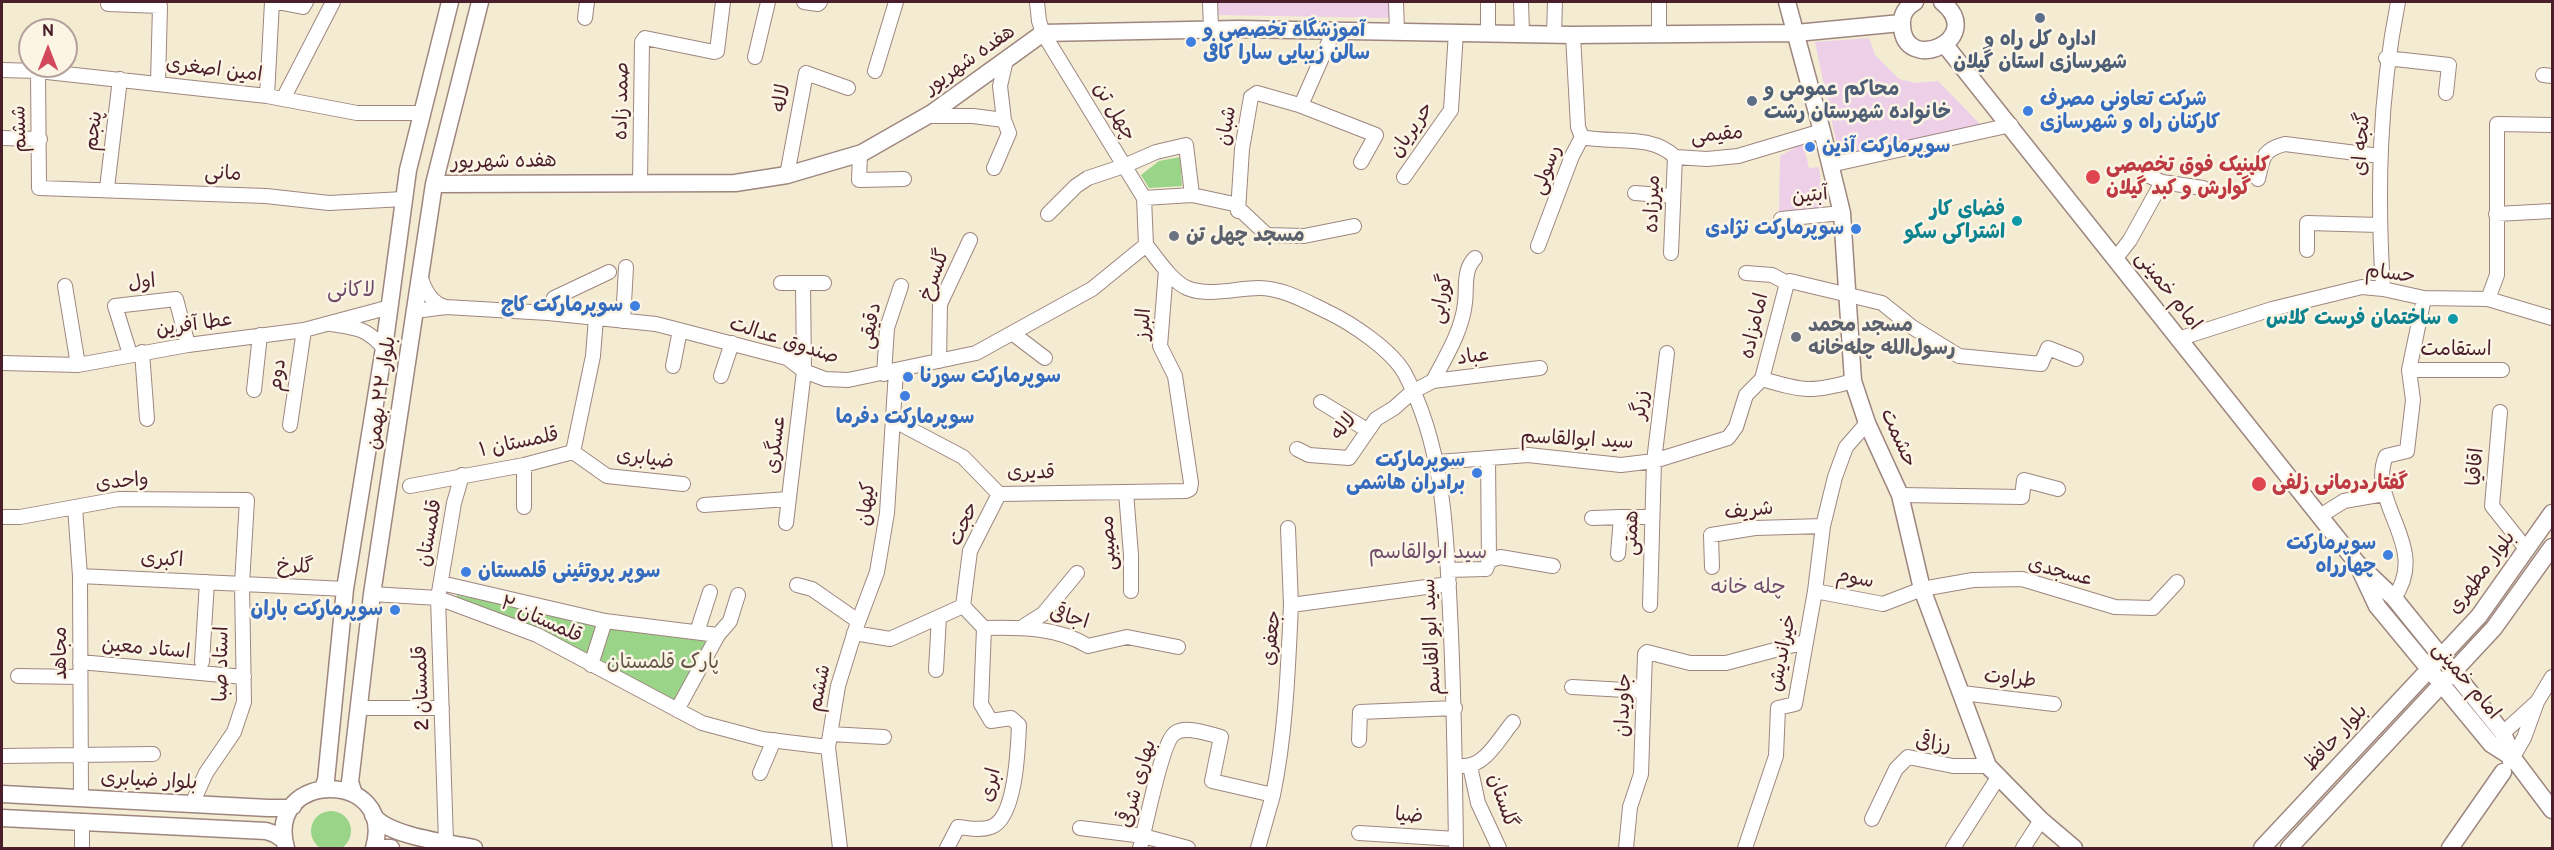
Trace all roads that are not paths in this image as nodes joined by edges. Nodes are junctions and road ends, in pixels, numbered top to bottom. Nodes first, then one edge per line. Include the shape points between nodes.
1 (272, 2) edge
2 (277, 2) edge
3 (306, 2) edge
4 (333, 2) edge
5 (450, 2) edge
6 (480, 2) edge
7 (587, 2) edge
8 (723, 2) edge
9 (768, 2) edge
10 (804, 2) edge
11 (820, 2) edge
12 (896, 2) edge
13 (1037, 2) edge
14 (1210, 2) edge
15 (1396, 2) edge
16 (1488, 2) edge
17 (1521, 2) edge
18 (1555, 2) edge
19 (1659, 2) edge
20 (1787, 2) edge
21 (1942, 2) edge
22 (2398, 2) edge
23 (108, 4) dead end
24 (1906, 9) edge
25 (585, 18) dead end
26 (1211, 29) junction
27 (1334, 30) junction
28 (1397, 31) junction
29 (1815, 31) junction
30 (1456, 32) junction
31 (1043, 33) junction
32 (1488, 33) junction
33 (1522, 33) junction
34 (1796, 33) junction
35 (1554, 34) junction
36 (1659, 34) junction
37 (1574, 35) junction
38 (1945, 45) junction
39 (755, 57) dead end
40 (1802, 58) junction
41 (2386, 58) junction
42 (1006, 60) junction
43 (2, 70) edge
44 (18, 70) edge
45 (874, 71) dead end
46 (78, 75) edge
47 (38, 78) edge
48 (120, 79) junction
49 (158, 83) junction
50 (848, 88) dead end
51 (2446, 93) dead end
52 (267, 96) junction
53 (283, 99) junction
54 (1299, 105) junction
55 (422, 113) junction
56 (926, 116) junction
57 (1004, 120) junction
58 (2011, 125) junction
59 (2553, 125) edge
60 (1822, 131) junction
61 (1582, 137) junction
62 (2, 138) edge
63 (40, 139) junction
64 (860, 154) junction
65 (2380, 156) junction
66 (1675, 157) junction
67 (1361, 162) dead end
68 (1830, 165) junction
69 (1124, 166) junction
70 (994, 168) dead end
71 (788, 175) junction
72 (2147, 175) dead end
73 (1404, 177) dead end
74 (904, 179) dead end
75 (2258, 179) dead end
76 (640, 182) junction
77 (2162, 182) junction
78 (434, 184) junction
79 (39, 188) joint
80 (107, 188) junction
81 (2203, 188) dead end
82 (1635, 193) dead end
83 (1192, 195) junction
84 (1673, 196) junction
85 (1144, 198) junction
86 (404, 199) junction
87 (1239, 211) junction
88 (2553, 211) edge
89 (1842, 213) junction
90 (1048, 214) dead end
91 (2496, 214) junction
92 (1781, 219) dead end
93 (2379, 225) junction
94 (1354, 226) dead end
95 (970, 240) dead end
96 (1146, 245) junction
97 (1538, 246) dead end
98 (2307, 250) dead end
99 (1671, 253) dead end
100 (1475, 258) dead end
101 (2116, 258) junction
102 (626, 267) dead end
103 (1166, 270) junction
104 (609, 272) dead end
105 (1746, 273) dead end
106 (421, 278) junction
107 (782, 283) dead end
108 (803, 283) junction
109 (824, 283) dead end
110 (1786, 283) junction
111 (65, 285) dead end
112 (901, 286) dead end
113 (2383, 289) junction
114 (1847, 294) junction
115 (2424, 298) junction
116 (2488, 299) junction
117 (390, 307) junction
118 (446, 307) junction
119 (415, 311) junction
120 (548, 313) junction
121 (596, 318) junction
122 (2553, 318) edge
123 (623, 321) junction
124 (326, 323) junction
125 (304, 330) junction
126 (680, 330) junction
127 (1012, 333) junction
128 (260, 335) junction
129 (2184, 337) junction
130 (732, 343) junction
131 (188, 345) junction
132 (384, 348) junction
133 (136, 353) junction
134 (1666, 353) dead end
135 (1045, 358) dead end
136 (2076, 359) dead end
137 (939, 361) junction
138 (2, 363) edge
139 (78, 365) junction
140 (673, 366) dead end
141 (1540, 368) dead end
142 (2409, 370) junction
143 (2502, 370) dead end
144 (804, 371) junction
145 (890, 372) junction
146 (721, 376) dead end
147 (1762, 379) junction
148 (1433, 381) junction
149 (1853, 381) junction
150 (254, 390) dead end
151 (1412, 392) junction
152 (1322, 402) dead end
153 (2500, 412) dead end
154 (147, 419) dead end
155 (893, 420) junction
156 (1867, 423) junction
157 (290, 425) dead end
158 (1367, 430) junction
159 (1297, 449) dead end
160 (573, 452) junction
161 (1488, 458) junction
162 (1654, 461) junction
163 (1438, 462) junction
164 (524, 465) junction
165 (462, 475) junction
166 (683, 484) dead end
167 (410, 486) dead end
168 (1190, 489) joint
169 (2058, 489) dead end
170 (1126, 492) junction
171 (999, 494) junction
172 (2385, 494) junction
173 (1900, 495) junction
174 (788, 499) junction
175 (247, 500) joint
176 (704, 505) dead end
177 (75, 507) junction
178 (524, 507) dead end
179 (2553, 513) edge
180 (2320, 516) junction
181 (2, 517) edge
182 (1621, 517) junction
183 (1652, 517) junction
184 (1592, 518) dead end
185 (786, 523) dead end
186 (1823, 526) junction
187 (1288, 528) dead end
188 (2553, 547) edge
189 (2527, 550) junction
190 (1618, 554) dead end
191 (1489, 561) junction
192 (2543, 561) junction
193 (2358, 563) junction
194 (1553, 566) dead end
195 (1712, 567) dead end
196 (1077, 573) dead end
197 (80, 576) junction
198 (1448, 577) junction
199 (207, 582) junction
200 (2177, 582) dead end
201 (242, 584) junction
202 (441, 584) junction
203 (797, 585) dead end
204 (345, 590) junction
205 (1922, 590) junction
206 (1131, 591) dead end
207 (1815, 591) junction
208 (710, 592) dead end
209 (372, 594) junction
210 (738, 596) dead end
211 (438, 598) junction
212 (2394, 598) junction
213 (1291, 605) junction
214 (1650, 605) dead end
215 (963, 606) junction
216 (939, 617) junction
217 (605, 621) junction
218 (1024, 626) junction
219 (984, 628) junction
220 (855, 631) junction
221 (697, 632) junction
222 (718, 635) junction
223 (1805, 642) junction
224 (1178, 647) dead end
225 (2440, 656) junction
226 (80, 662) junction
227 (202, 662) dead end
228 (591, 665) junction
229 (2428, 669) junction
230 (936, 670) dead end
231 (2455, 672) junction
232 (18, 676) dead end
233 (80, 677) junction
234 (244, 677) junction
235 (2553, 677) edge
236 (2442, 685) junction
237 (1572, 687) dead end
238 (1644, 691) junction
239 (1962, 693) junction
240 (2544, 698) edge
241 (2054, 704) dead end
242 (359, 708) junction
243 (442, 708) junction
244 (1455, 708) junction
245 (677, 710) junction
246 (1512, 722) dead end
247 (2503, 733) junction
248 (884, 737) dead end
249 (774, 740) junction
250 (1359, 740) dead end
251 (830, 741) junction
252 (153, 754) dead end
253 (80, 755) junction
254 (2, 756) edge
255 (2513, 758) junction
256 (1455, 765) junction
257 (1470, 766) junction
258 (1994, 771) junction
259 (2503, 772) joint
260 (760, 773) dead end
261 (323, 788) junction
262 (2, 794) edge
263 (354, 794) junction
264 (1273, 795) junction
265 (81, 798) junction
266 (192, 804) junction
267 (293, 806) junction
268 (2553, 810) edge
269 (373, 815) junction
270 (2, 818) edge
271 (1872, 819) dead end
272 (2041, 820) junction
273 (82, 822) junction
274 (1080, 828) dead end
275 (1359, 833) dead end
276 (446, 842) junction
277 (1141, 842) edge
278 (285, 844) edge
279 (1456, 844) edge
280 (82, 849) edge
281 (374, 849) edge
282 (382, 849) edge
283 (391, 849) edge
284 (474, 849) edge
285 (840, 849) edge
286 (947, 849) edge
287 (1188, 849) edge
288 (1258, 849) edge
289 (1499, 849) edge
290 (1626, 849) edge
291 (1745, 849) edge
292 (1953, 849) edge
293 (2024, 849) edge
294 (2074, 849) edge
295 (2262, 849) edge
296 (2289, 849) edge
297 (2450, 849) edge

1 - 52 street
2 - 3 street via 303,7
4 - 53 street
5 - 55 main road, بلوار ۲۲ بهمن
6 - 78 main road, بلوار ۲۲ بهمن
7 - 25 street
8 - 76 street, صمد زاده via 717,51 645,38 642,42
9 - 39 street
10 - 11 street
12 - 45 street
13 - 31 street, چهل تن
14 - 26 street
15 - 28 street
16 - 32 street
17 - 33 street
18 - 35 street
19 - 36 street
20 - 34 main road, حشمت
21 - 38 main road via 1955,22
22 - 41 street, گنجه ای
23 - 49 street via 160,6
24 - 29 main road, هفده شهریور
24 - 38 main road via 1906,40 1920,50
26 - 27 main road, هفده شهریور
26 - 31 main road, هفده شهریور
27 - 28 main road, هفده شهریور
27 - 54 street
28 - 30 main road, هفده شهریور
29 - 34 main road, هفده شهریور
29 - 40 main road via 1803,39
30 - 32 main road, هفده شهریور
30 - 73 street, حریریان via 1451,110
31 - 42 main road, هفده شهریور
31 - 69 street, چهل تن
32 - 33 main road, هفده شهریور
33 - 35 main road, هفده شهریور
34 - 36 main road, هفده شهریور
34 - 40 main road, حشمت
35 - 37 main road, هفده شهریور
36 - 37 main road, هفده شهریور
37 - 61 street, رسولی via 1578,128
38 - 58 main road, امام خمینی
40 - 60 main road, حشمت
41 - 51 street via 2449,66
41 - 65 street, گنجه ای
42 - 56 main road, هفده شهریور
42 - 57 street via 1000,86
43 - 44 street, امین اصغری
46 - 48 street, امین اصغری
47 - 63 street, ششم
48 - 49 street, امین اصغری
48 - 80 street, پنجم
49 - 52 street, امین اصغری
50 - 71 street, لاله via 806,73
52 - 53 street, امین اصغری
53 - 55 street, امین اصغری via 357,113
54 - 67 street, شبان via 1376,135
54 - 87 street, شبان via 1257,93 1251,97 1242,149
55 - 86 main road, بلوار ۲۲ بهمن
56 - 57 street
56 - 64 main road, هفده شهریور
57 - 70 street via 1009,133
58 - 68 street
58 - 101 main road, امام خمینی
59 - 91 street via 2497,124
60 - 66 street, مقیمی via 1738,156
60 - 68 main road, حشمت
61 - 66 street, مقیمی via 1643,142
61 - 97 street, رسولی
62 - 63 street
63 - 79 street, ششم
64 - 71 main road, هفده شهریور
64 - 74 street via 859,180
65 - 75 street via 2285,144 2272,147 2263,155
65 - 93 street, گنجه ای
66 - 84 street, میرزاده
68 - 89 main road, حشمت
69 - 83 street via 1186,145
69 - 85 street, چهل تن
69 - 90 street via 1088,178
71 - 76 main road, هفده شهریور via 735,183
72 - 77 street
76 - 78 main road, هفده شهریور
77 - 81 street
77 - 101 street
78 - 106 main road, بلوار ۲۲ بهمن
79 - 80 street, مانی
80 - 86 street, مانی via 329,203
82 - 84 street
83 - 85 street
83 - 87 street via 1234,204
84 - 99 street, میرزاده
85 - 96 street, چهل تن
86 - 117 main road, بلوار ۲۲ بهمن
87 - 94 street via 1267,235 1304,236
88 - 91 street
89 - 92 street, آبتین
89 - 114 main road, حشمت
91 - 116 street via 2497,275
93 - 98 street via 2307,223
93 - 113 street, گنجه ای
95 - 137 street, گلسرخ via 940,304
96 - 103 street, سید ابو القاسم
96 - 127 street, صندوق عدالت via 1092,289
100 - 148 street, گورابی via 1469,265 1460,327
101 - 129 main road, امام خمینی
102 - 123 street
103 - 151 street, سید ابو القاسم via 1187,288 1262,288 1294,296 1336,316 1384,349 1404,372
103 - 168 street, البرز via 1161,346 1174,376
104 - 120 street via 554,298
105 - 110 street via 1773,275
106 - 118 street via 430,296
106 - 119 main road, بلوار ۲۲ بهمن
107 - 108 street
108 - 109 street
108 - 144 street, عسگری
110 - 114 street via 1790,280
110 - 147 street, امامزاده
111 - 139 street
112 - 145 street, دقیقی via 887,328
113 - 115 street, حسام
113 - 129 street, حسام via 2362,287 2272,309
114 - 136 street via 1882,303 1959,356 2041,364 2048,348
114 - 149 main road, حشمت
115 - 116 street, حسام
115 - 142 street, استقامت
116 - 122 street, حسام
117 - 119 main road
117 - 124 street, عطا آفرین
117 - 132 main road, بلوار ۲۲ بهمن
118 - 119 street, صندوق عدالت
118 - 120 street, صندوق عدالت
119 - 209 main road, بلوار ۲۲ بهمن
120 - 121 street, صندوق عدالت
121 - 123 street, صندوق عدالت
121 - 160 street, قلمستان ۱ via 593,356
123 - 126 street, صندوق عدالت
124 - 125 street, عطا آفرین
124 - 132 street via 371,334
125 - 128 street, عطا آفرین
125 - 157 street, دوم
126 - 130 street, صندوق عدالت
126 - 140 street
127 - 135 street
127 - 137 street, صندوق عدالت via 976,353
128 - 131 street, عطا آفرین
128 - 150 street
129 - 180 main road, امام خمینی
130 - 144 street, صندوق عدالت via 787,358
130 - 146 street
131 - 133 street, عطا آفرین
131 - 133 street, اول via 176,299 115,306
132 - 204 main road, بلوار ۲۲ بهمن
133 - 139 street, عطا آفرین
133 - 154 street
134 - 162 street, زرگر
137 - 145 street, صندوق عدالت
138 - 139 street, عطا آفرین
141 - 148 street, عباد
142 - 143 street, استقامت
142 - 172 street, استقامت via 2413,400 2407,451 2386,456 2382,467
144 - 145 street, صندوق عدالت via 825,379 848,380
144 - 174 street, عسگری
145 - 155 street, کیهان
147 - 149 street via 1801,390
147 - 162 street, سید ابوالقاسم via 1746,395 1736,428 1728,438
148 - 151 street, عباد
149 - 156 main road, حشمت
151 - 158 street, لاله
151 - 163 street, سید ابو القاسم
152 - 158 street
153 - 189 street, اقاقیا via 2492,506
155 - 171 street, قدیری via 963,457
155 - 220 street, کیهان via 887,513 877,572
156 - 173 main road, حشمت
156 - 186 street, خیراندیش via 1846,447
158 - 159 street, لاله via 1349,458 1309,455
160 - 164 street, قلمستان ۱
160 - 166 street, ضیابری via 607,476
161 - 162 street, سید ابوالقاسم via 1528,455 1621,465
161 - 163 street, سید ابوالقاسم
161 - 191 street
162 - 183 street, همتی
163 - 198 street, سید ابو القاسم
164 - 165 street, قلمستان ۱
164 - 178 street
165 - 167 street, قلمستان ۱
165 - 202 street, قلمستان
168 - 170 street, قدیری
169 - 173 street via 2024,480 2022,498
170 - 171 street, قدیری
170 - 206 street, مصیبی
171 - 215 street, حجت via 970,551
172 - 180 street via 2344,501
172 - 212 street via 2406,557 2402,587
173 - 205 main road, حشمت
174 - 176 street
174 - 185 street, عسگری
175 - 177 street, واحدی via 119,499
175 - 201 street, استاد صبا
177 - 181 street, واحدی
177 - 197 street, مجاهد
179 - 189 main road, بلوار مطهری
180 - 193 main road, امام خمینی
182 - 183 street
182 - 184 street
182 - 190 street
183 - 214 street, همتی
186 - 195 street, شریف via 1755,528 1711,535
186 - 207 street, خیراندیش
187 - 213 street
188 - 192 main road
189 - 192 main road
189 - 225 main road, بلوار مطهری via 2479,616
191 - 194 street via 1500,556
191 - 198 street, جعفری via 1486,569
192 - 231 main road via 2494,628
193 - 212 main road, امام خمینی
193 - 229 main road, امام خمینی via 2377,606
196 - 218 street via 1043,614
197 - 199 street, اکبری
197 - 226 street, مجاهد
198 - 213 street, جعفری
198 - 244 street, سید ابو القاسم
199 - 201 street, اکبری
199 - 227 street
200 - 205 street, عسجدی via 2153,608 2115,607 2022,579 1973,580
201 - 204 street, گلرخ
201 - 234 street, استاد صبا
202 - 211 street, قلمستان
202 - 217 street
203 - 220 street via 812,589
204 - 209 main road
204 - 261 main road, بلوار ۲۲ بهمن
205 - 207 street, سوم via 1883,604
205 - 239 main road, حشمت
207 - 223 street, خیراندیش
208 - 221 street
209 - 211 street
209 - 242 main road, بلوار ۲۲ بهمن
210 - 222 street via 730,621
211 - 228 street, قلمستان ۲ via 537,635
211 - 243 street, قلمستان 2
212 - 225 main road, امام خمینی
213 - 264 street, جعفری via 1286,694
215 - 216 street
215 - 219 street
216 - 220 street via 890,639
216 - 230 street
217 - 221 street
217 - 228 street
218 - 219 street, اجاقی
218 - 224 street, اجاقی via 1074,638 1088,646 1127,637
219 - 286 street, ابری via 981,704 991,721 1011,718 1019,725 1017,761 1002,819 992,827 958,827
220 - 251 street, ششم via 838,686
221 - 222 street
222 - 245 street
223 - 238 street, جاویدان via 1726,663 1690,663 1647,652
223 - 291 street, خیراندیش via 1794,704 1778,708 1776,756
225 - 229 main road, بلوار حافظ
225 - 231 main road, امام خمینی
226 - 233 street, مجاهد
226 - 234 street, استاد معین
228 - 245 street, قلمستان ۲
229 - 236 main road, امام خمینی
229 - 295 main road, بلوار حافظ
231 - 236 main road
231 - 247 main road, امام خمینی
232 - 233 street
233 - 253 street, مجاهد
234 - 266 street, استاد صبا via 244,702 234,732 206,773
235 - 240 street
236 - 255 main road, امام خمینی via 2492,744
236 - 296 main road
237 - 238 street
238 - 290 street, جاویدان via 1641,774 1630,807
239 - 241 street, طراوت
239 - 258 main road, حشمت
240 - 247 street
240 - 255 street
242 - 243 street
242 - 263 main road, بلوار ۲۲ بهمن via 350,782
243 - 276 street, قلمستان 2
244 - 250 street via 1360,712
244 - 256 street, سید ابو القاسم
245 - 249 street, قلمستان ۲ via 702,723
246 - 257 street via 1482,759
247 - 255 main road, امام خمینی
248 - 251 street, قلمستان ۲
249 - 251 street, قلمستان ۲
249 - 260 street
251 - 285 street, ششم
252 - 253 street
253 - 254 street
253 - 265 street, مجاهد
255 - 259 street
255 - 268 main road, امام خمینی
256 - 257 street
256 - 279 street, سید ابو القاسم
257 - 289 street, گلستان via 1478,803
258 - 271 street, رزاقی via 1908,757 1896,769
258 - 272 main road, حشمت
258 - 292 street
259 - 297 main road
261 - 263 main road via 340,788
261 - 267 main road via 308,793
262 - 265 main road, بلوار ضیابری
263 - 269 main road
264 - 277 street, بهاری شرقی via 1212,781 1221,737 1177,732 1162,758
264 - 288 street, جعفری
265 - 266 main road, بلوار ضیابری
266 - 267 main road, بلوار ضیابری
267 - 278 main road via 285,824
269 - 276 main road via 377,822 391,829
269 - 281 main road
270 - 273 main road
272 - 293 street
272 - 294 main road, حشمت
273 - 278 main road via 266,831
273 - 280 street
274 - 277 street
275 - 279 street, ضیا
276 - 284 main road
277 - 287 street
282 - 283 main road

